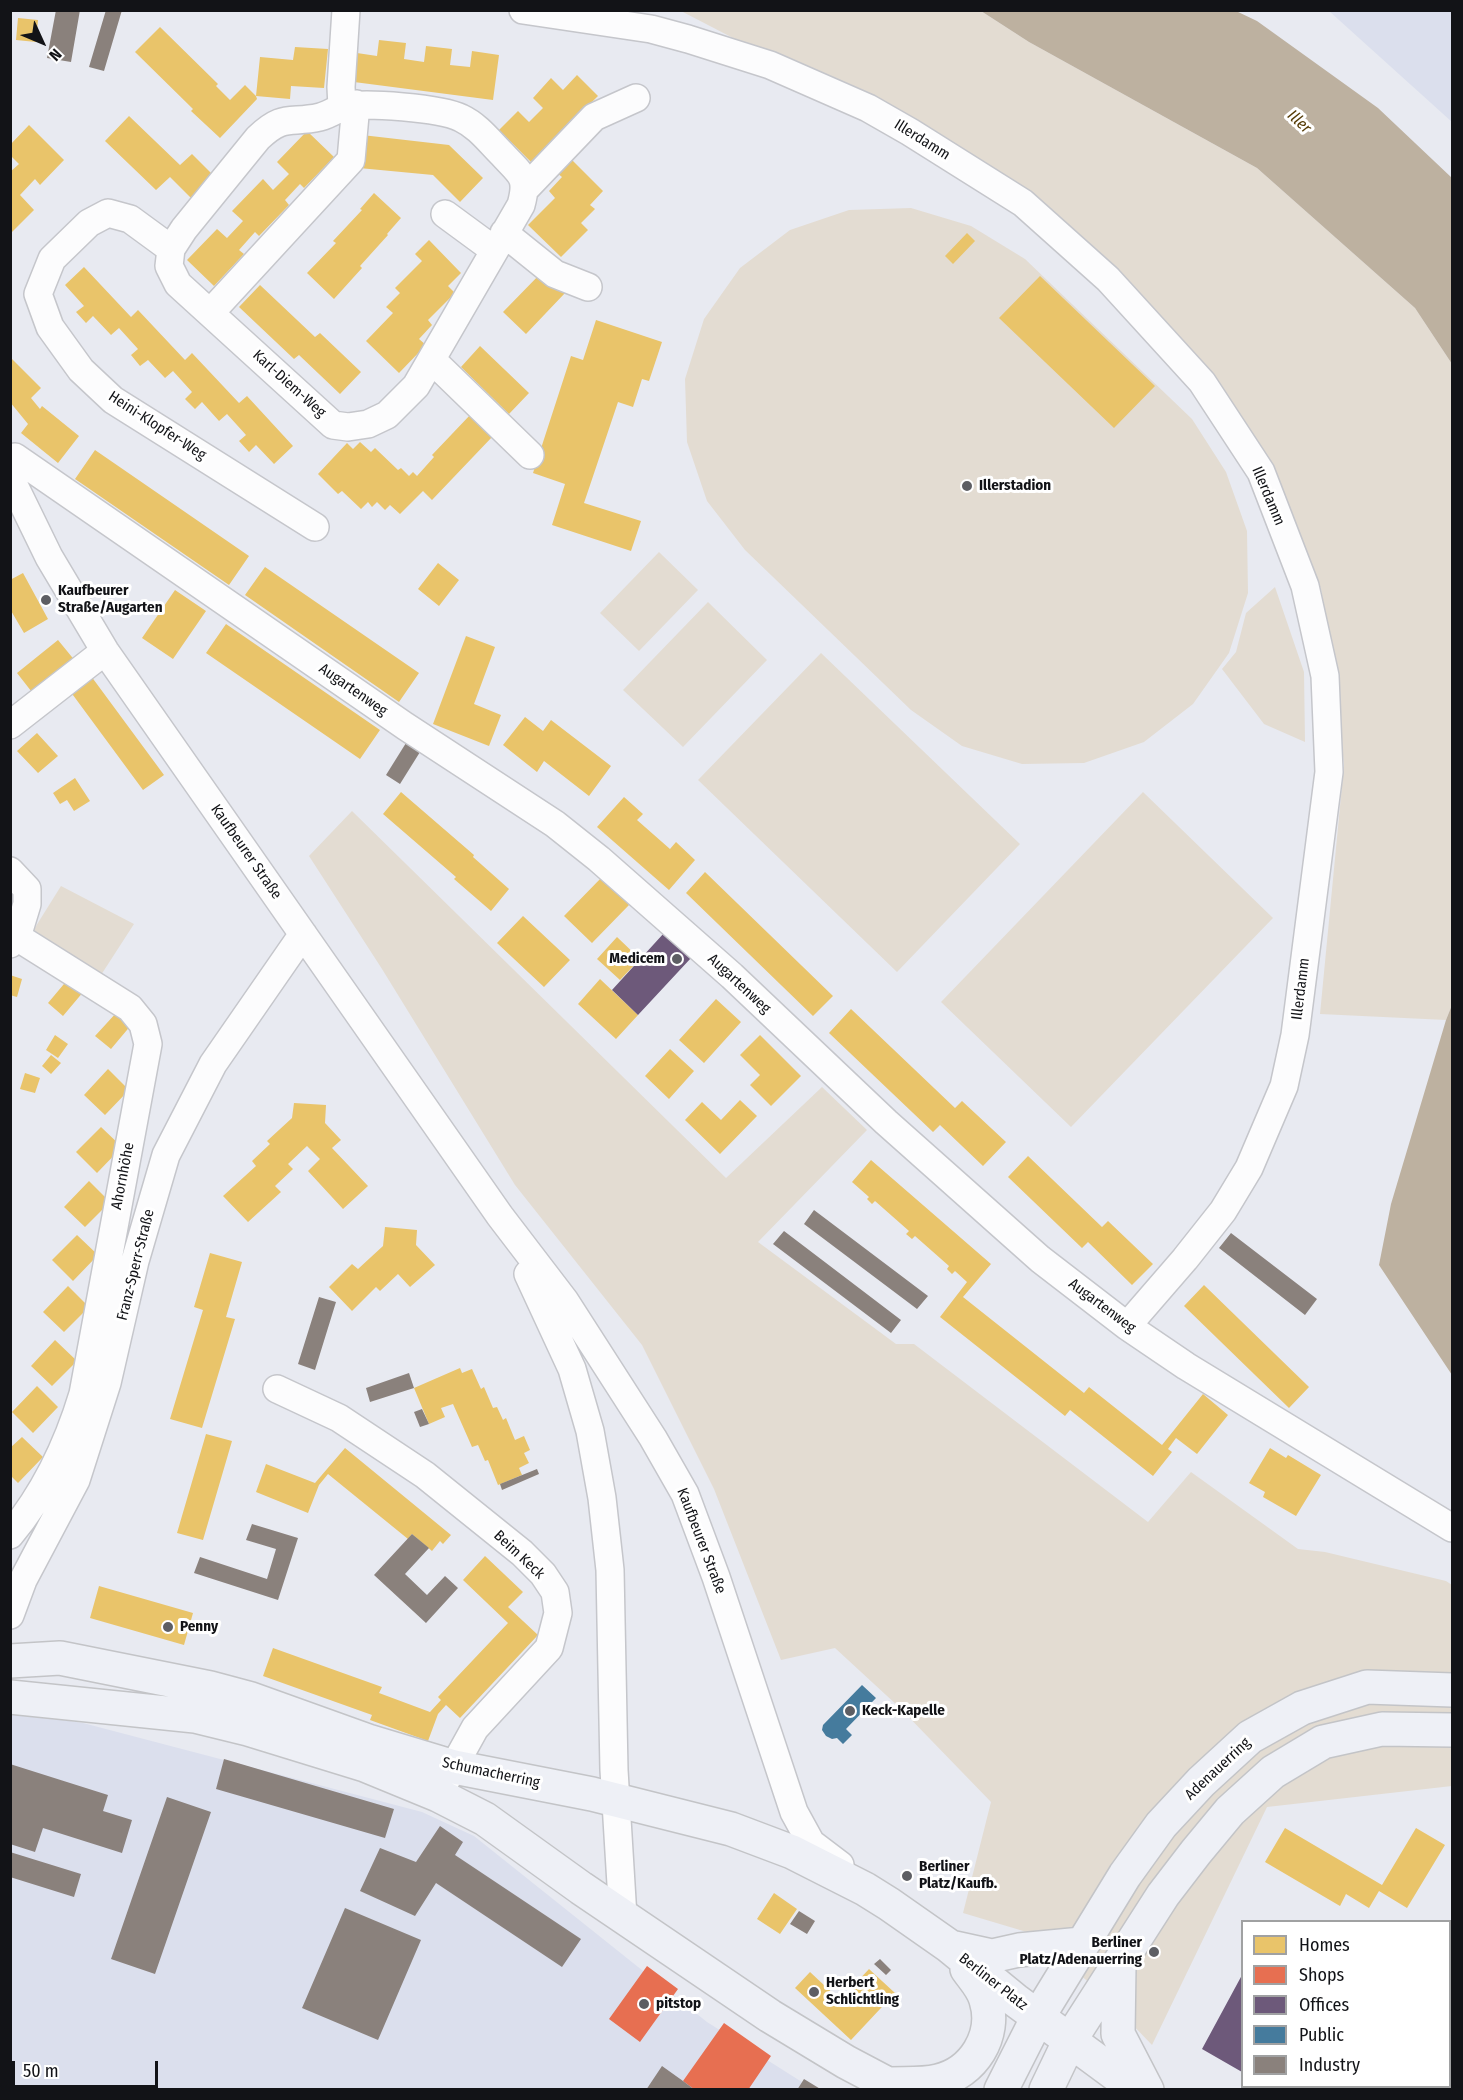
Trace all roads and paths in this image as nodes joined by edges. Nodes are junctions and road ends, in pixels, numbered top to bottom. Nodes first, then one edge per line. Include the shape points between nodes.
1 (346, 10) edge
2 (523, 10) edge
3 (636, 99) dead end
4 (349, 105) junction
5 (526, 188) junction
6 (445, 214) dead end
7 (499, 242) junction
8 (171, 249) junction
9 (588, 287) dead end
10 (210, 313) junction
11 (432, 360) junction
12 (531, 455) dead end
13 (10, 458) edge
14 (10, 477) edge
15 (315, 527) dead end
16 (105, 651) junction
17 (10, 725) edge
18 (10, 871) edge
19 (303, 934) junction
20 (14, 940) edge
21 (500, 1216) junction
22 (1127, 1326) junction
23 (277, 1389) dead end
24 (1452, 1528) edge
25 (10, 1535) edge
26 (10, 1615) edge
27 (10, 1660) edge
28 (1452, 1690) edge
29 (10, 1697) edge
30 (1452, 1730) edge
31 (454, 1767) junction
32 (438, 1795) junction
33 (617, 1800) junction
34 (856, 1885) junction
35 (623, 1917) junction
36 (1083, 1944) junction
37 (949, 1946) junction
38 (1119, 1966) junction
39 (1038, 2017) junction
40 (1070, 2040) junction
41 (893, 2088) edge
42 (1001, 2090) edge
43 (1046, 2090) edge
44 (1137, 2090) edge
45 (1147, 2090) edge

1 - 4 street via 341,87
2 - 22 street, Illerdamm via 651,29 708,45 770,65 868,108 910,132 1023,203 1108,279 1202,382 1261,472 1305,586 1324,676 1329,772 1295,1035 1284,1086 1251,1163 1223,1211
3 - 5 street via 594,117
4 - 5 street via 448,113 462,118 479,130 522,176
4 - 8 street via 321,117 271,125
4 - 10 street via 351,160
5 - 7 street, Karl-Diem-Weg via 521,206
6 - 7 street
7 - 9 street via 555,274
7 - 11 street, Karl-Diem-Weg
8 - 10 street, Karl-Diem-Weg via 169,266 178,284
8 - 15 street, Heini-Klopfer-Weg via 130,219 108,213 89,223 52,260 38,294 50,327 81,370 113,400
10 - 11 street, Karl-Diem-Weg via 333,424 368,424 387,415 416,386
11 - 12 street
13 - 22 street, Augartenweg via 15,457 405,726 555,824 732,976 886,1122 1040,1259
14 - 16 street, Kaufbeurer Straße via 49,557
16 - 17 street
16 - 19 street, Kaufbeurer Straße
18 - 20 street, Ahornhöhe via 27,889 27,904
19 - 21 street, Kaufbeurer Straße
19 - 26 street, Franz-Sperr-Straße via 213,1064 166,1155 135,1261 107,1383 76,1480 23,1580
20 - 25 street, Ahornhöhe via 130,1008 143,1024 148,1044 83,1394 74,1425 37,1498
21 - 33 street, Kaufbeurer Straße via 572,1369 590,1431 610,1570
21 - 34 street, Kaufbeurer Straße via 565,1302 685,1494 794,1812 811,1843 839,1863
22 - 24 street, Augartenweg
23 - 31 street, Beim Keck via 339,1418 425,1475 522,1553 555,1592 558,1613 549,1648 475,1728
27 - 31 main road, Schumacherring via 60,1658 210,1688
28 - 36 main road, Adenauerring via 1367,1687 1302,1707 1250,1737 1161,1824
29 - 32 main road via 195,1716 365,1765
30 - 38 main road via 1382,1729 1323,1742 1273,1772 1230,1811 1196,1852 1163,1895
31 - 32 street, Beim Keck
31 - 33 main road, Schumacherring
32 - 35 main road via 485,1819
33 - 34 main road, Schumacherring via 731,1829 792,1852
33 - 35 street, Kaufbeurer Straße
34 - 37 main road, Schumacherring
35 - 41 main road via 787,2027
36 - 37 main road via 992,1956
36 - 39 main road, Berliner Platz
37 - 39 main road, Berliner Platz
37 - 41 main road via 981,1988 990,2030 973,2063 938,2081
38 - 40 main road
38 - 45 main road via 1118,2034
39 - 40 main road, Berliner Platz
39 - 42 main road, Berliner Platz
40 - 43 main road
40 - 44 main road, Berliner Platz

